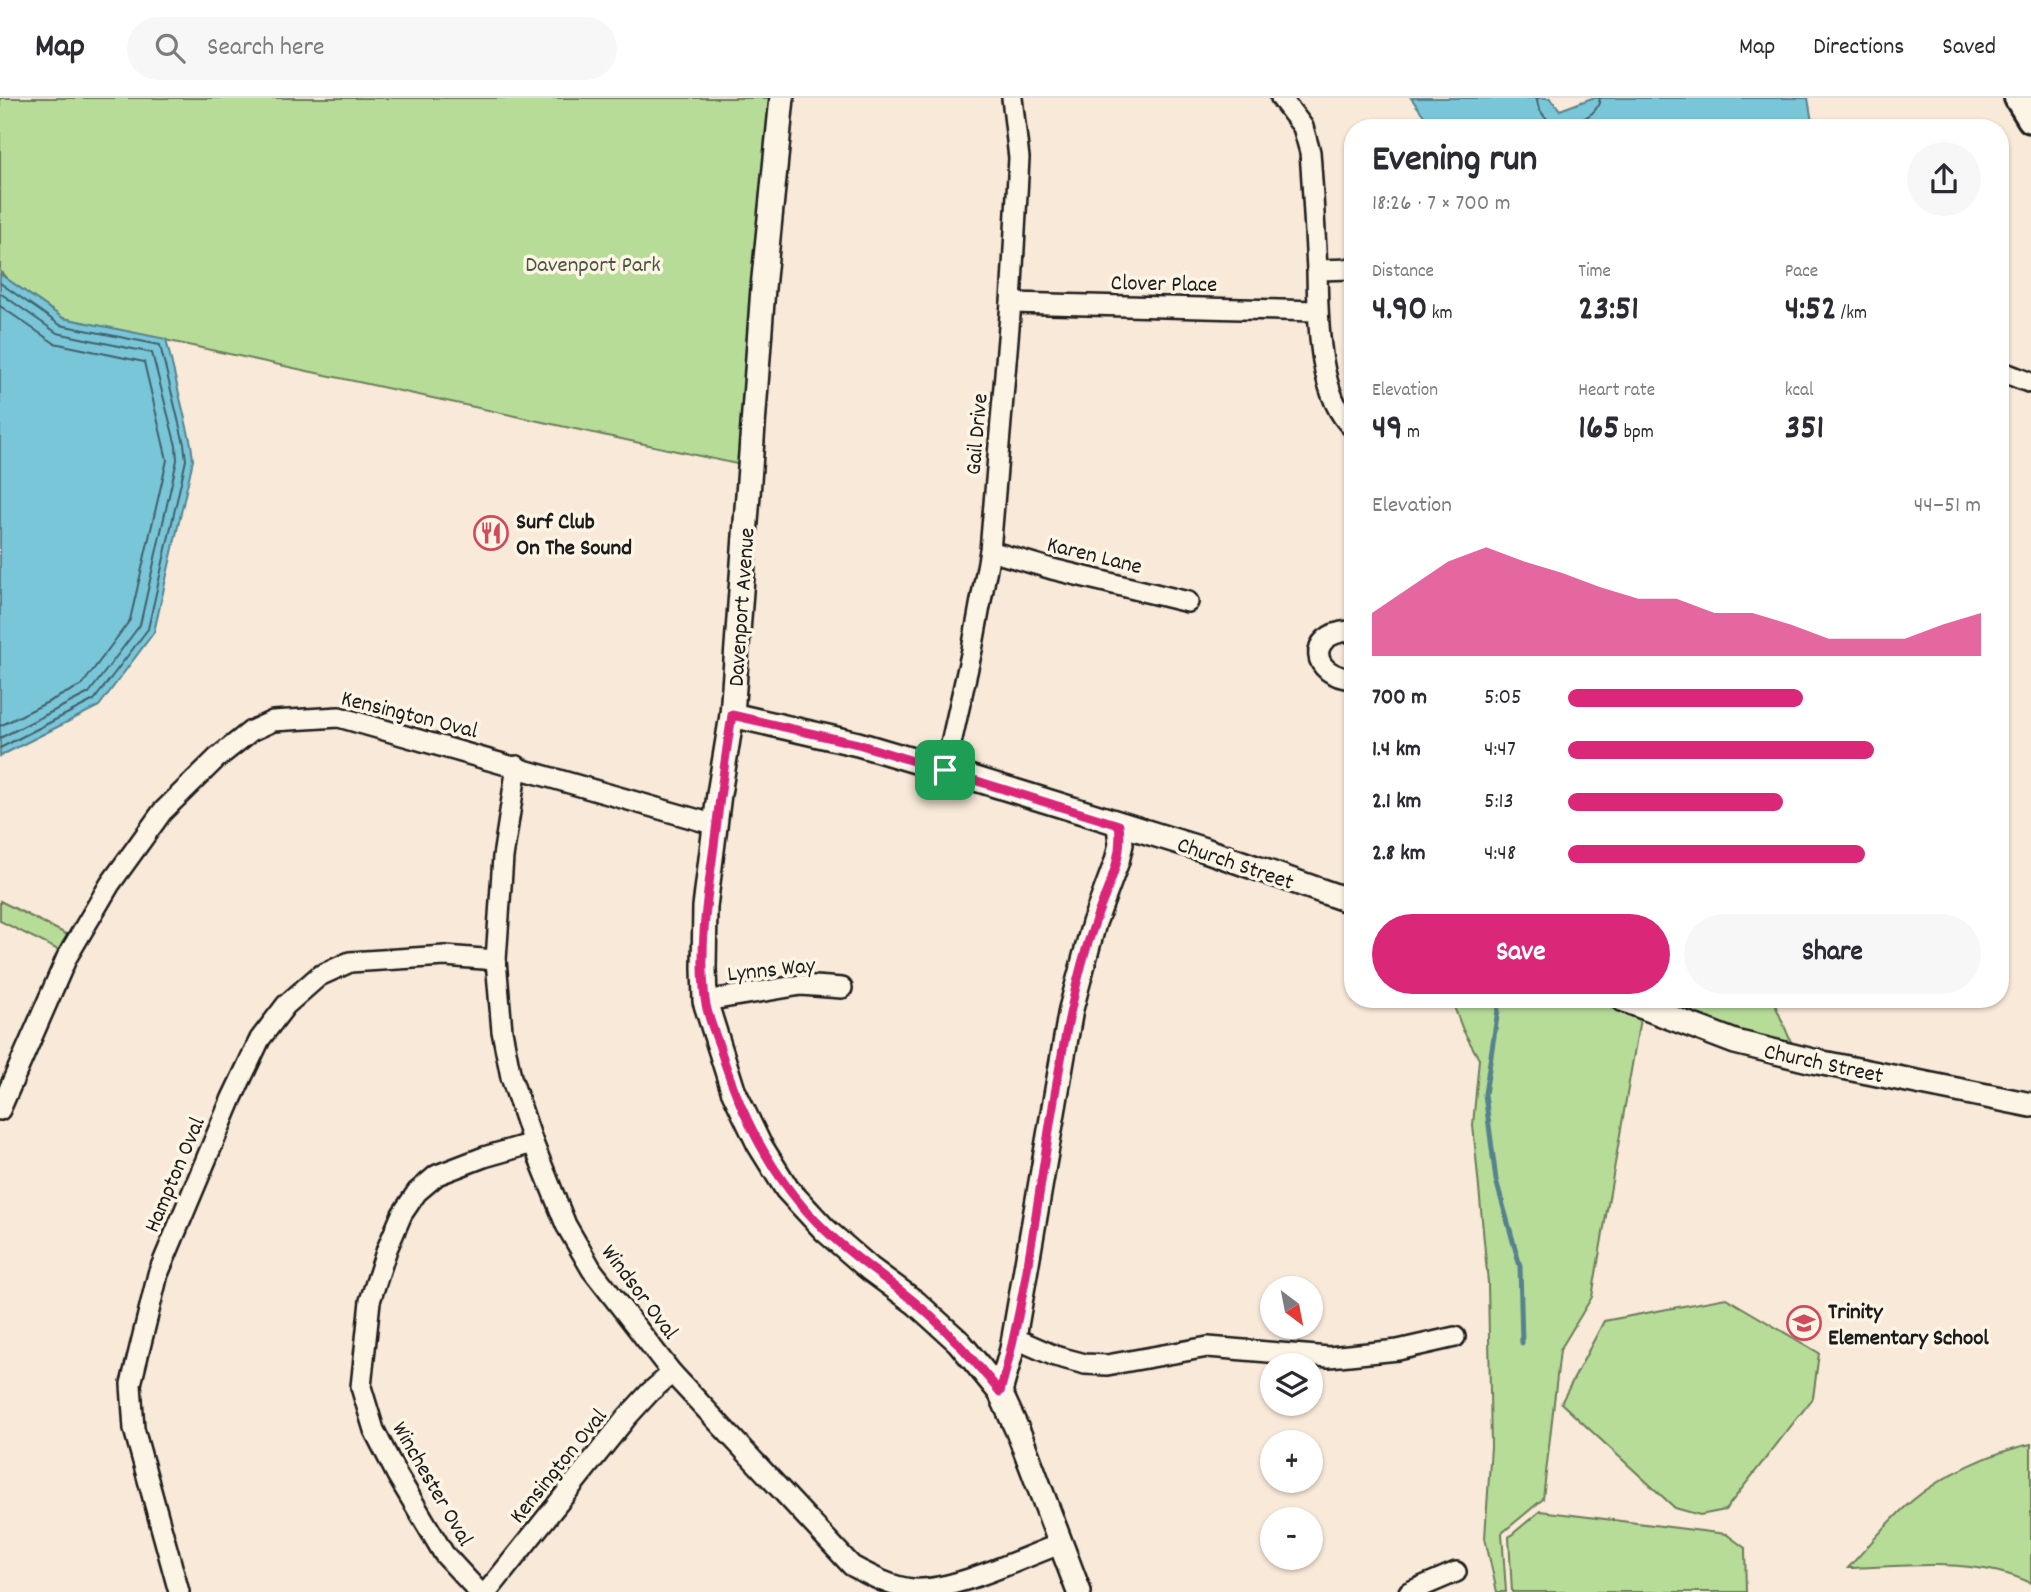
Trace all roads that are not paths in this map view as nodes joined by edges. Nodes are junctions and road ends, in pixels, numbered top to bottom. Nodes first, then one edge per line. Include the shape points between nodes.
1 (782, 98) edge
2 (1012, 98) edge
3 (1281, 98) edge
4 (2018, 98) edge
5 (2031, 119) edge
6 (1344, 269) edge
7 (1317, 270) junction
8 (1011, 303) junction
9 (1317, 311) junction
10 (2009, 374) edge
11 (2031, 383) edge
12 (1344, 417) edge
13 (990, 551) junction
14 (1188, 602) dead end
15 (1344, 631) edge
16 (1344, 678) edge
17 (732, 715) junction
18 (517, 766) junction
19 (945, 770) junction
20 (716, 825) junction
21 (1119, 825) junction
22 (1344, 893) edge
23 (496, 961) junction
24 (842, 988) dead end
25 (705, 1001) junction
26 (1646, 1008) edge
27 (2031, 1105) edge
28 (0, 1110) edge
29 (533, 1143) junction
30 (1455, 1337) dead end
31 (1014, 1338) junction
32 (672, 1373) junction
33 (1000, 1392) junction
34 (1060, 1544) junction
35 (1456, 1572) dead end
36 (179, 1592) edge
37 (479, 1592) edge
38 (486, 1592) edge
39 (1079, 1592) edge
40 (1409, 1592) edge

1 - 17 street, Davenport Avenue via 763,288
2 - 8 street, Gail Drive via 1019,158
3 - 7 street via 1303,128 1310,152
4 - 5 main road
6 - 7 street
7 - 9 street
8 - 9 street, Clover Place
8 - 13 street, Gail Drive
9 - 12 street via 1330,392
10 - 11 street
13 - 14 street, Karen Lane
13 - 19 street, Gail Drive
15 - 16 street via 1326,638 1319,648 1327,672
17 - 19 street, Davenport Avenue
17 - 20 street
18 - 20 street, Kensington Oval
18 - 23 street, Windsor Oval via 503,858
18 - 28 street, Kensington Oval via 339,717 273,721 251,731 216,758 162,812 110,884 67,957
19 - 21 street, Davenport Avenue
20 - 25 street via 705,907
21 - 22 street, Church Street
21 - 31 street via 1117,861 1094,923 1071,1009
23 - 29 street, Windsor Oval via 511,1077
23 - 36 street, Hampton Oval via 445,956 350,962 319,976 286,1005 260,1039 158,1274 131,1384 134,1429
24 - 25 street, Lynns Way via 801,985
25 - 33 street via 733,1090 787,1189 825,1230 959,1342
26 - 27 street, Church Street via 1735,1042
29 - 32 street, Windsor Oval via 566,1225 592,1270
29 - 37 street, Winchester Oval via 436,1175 417,1192 392,1237 370,1301 361,1387 374,1430 444,1554
30 - 31 street via 1398,1350 1329,1357 1208,1347 1107,1365 1055,1356
31 - 33 street
32 - 34 street, Windsor Oval via 826,1540 852,1566 879,1581 912,1589 937,1588
32 - 38 street, Kensington Oval via 627,1417
33 - 34 street
34 - 39 street
35 - 40 street

